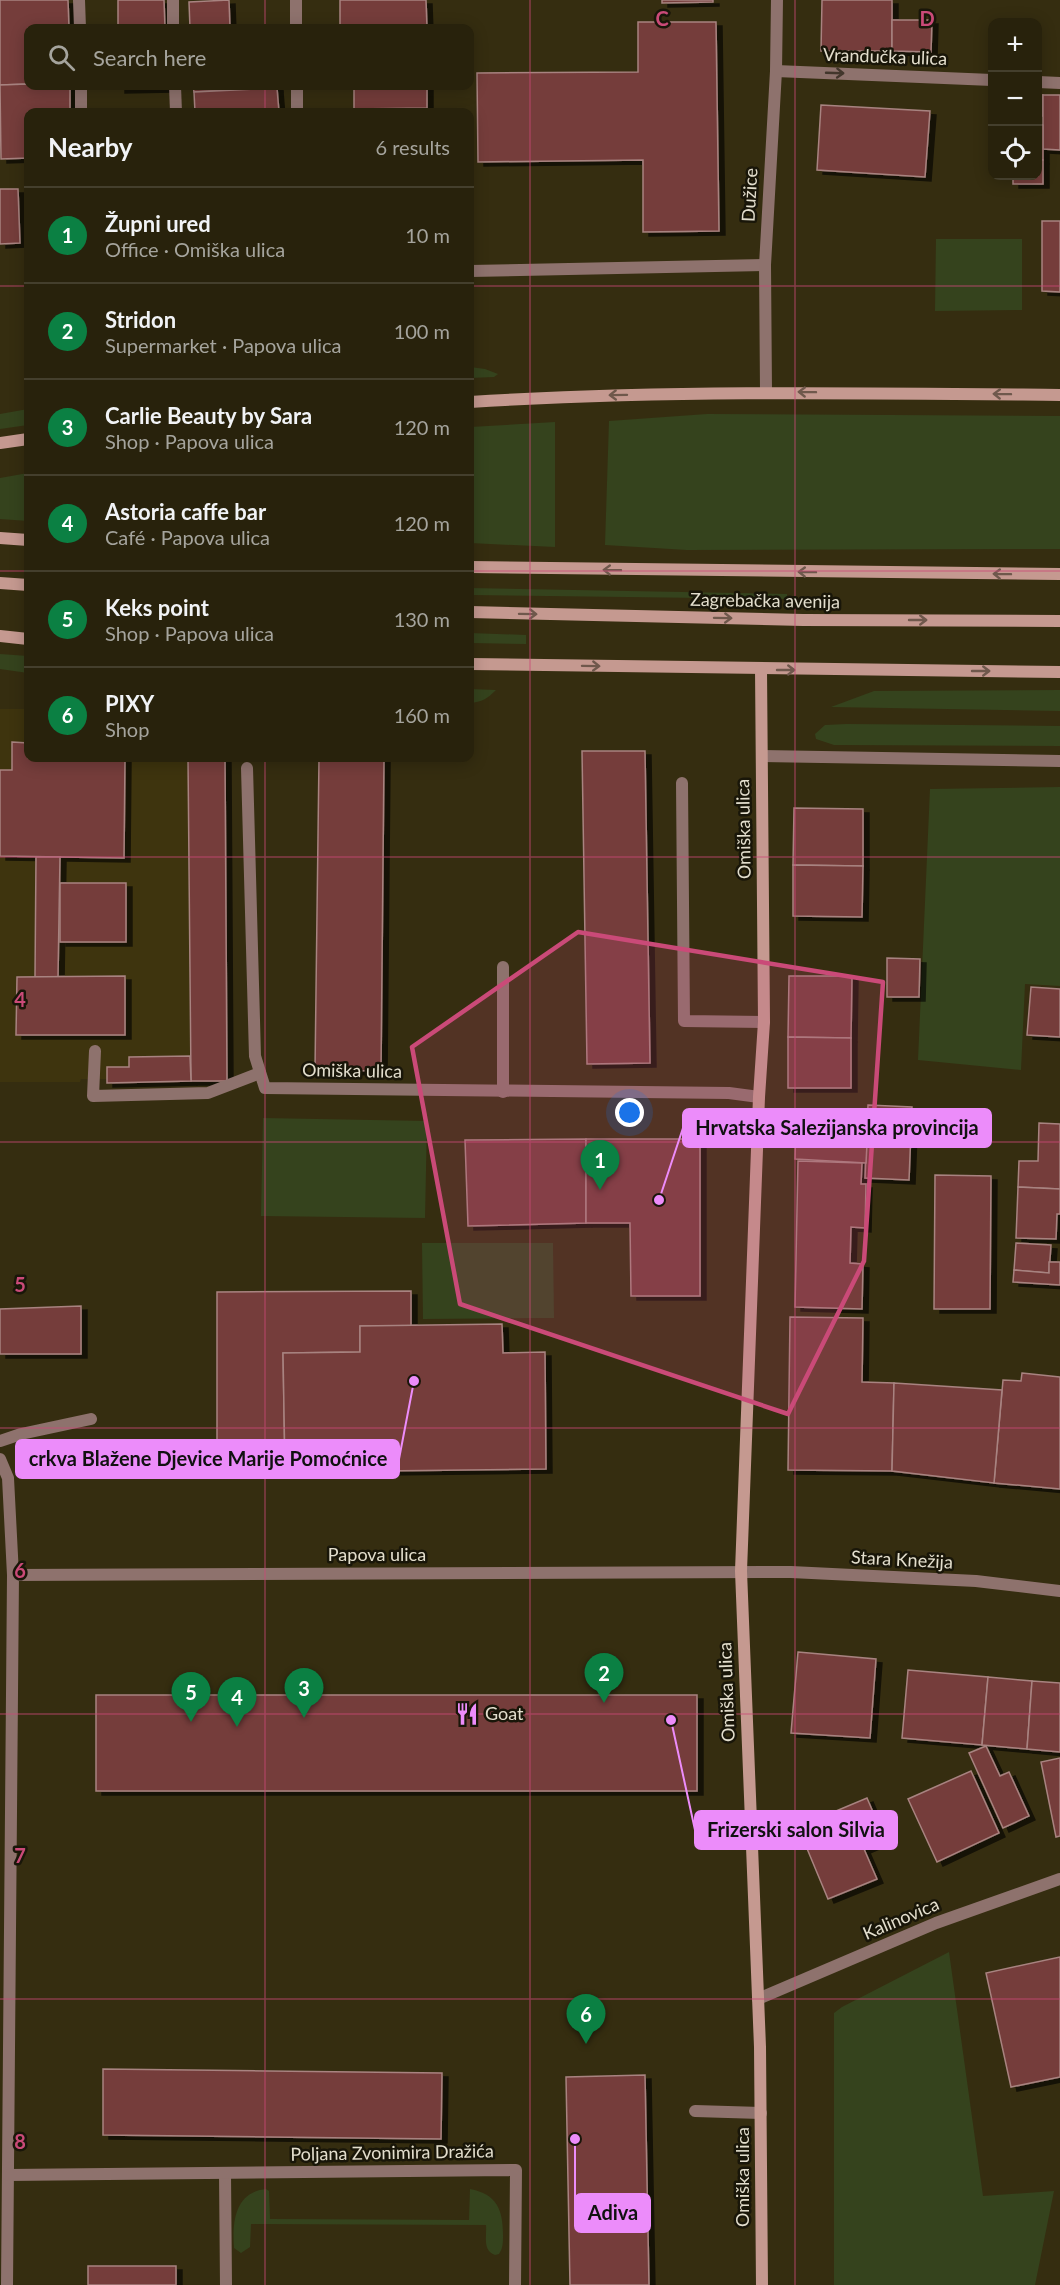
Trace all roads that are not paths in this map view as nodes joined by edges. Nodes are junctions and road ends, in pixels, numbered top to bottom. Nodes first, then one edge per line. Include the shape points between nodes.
1 (79, 0) edge
2 (173, 0) edge
3 (296, 0) edge
4 (777, 0) edge
5 (80, 24) edge
6 (173, 24) edge
7 (296, 24) edge
8 (776, 71) junction
9 (988, 80) edge
10 (1042, 82) edge
11 (1060, 83) edge
12 (81, 90) edge
13 (175, 90) edge
14 (297, 90) edge
15 (81, 108) edge
16 (176, 108) edge
17 (297, 108) edge
18 (765, 264) junction
19 (474, 271) edge
20 (766, 392) junction
21 (1060, 395) edge
22 (474, 402) edge
23 (24, 440) edge
24 (0, 444) edge
25 (0, 538) edge
26 (24, 540) edge
27 (474, 567) edge
28 (1060, 574) edge
29 (0, 583) edge
30 (24, 585) edge
31 (474, 612) edge
32 (1060, 621) edge
33 (0, 636) edge
34 (24, 639) edge
35 (474, 664) edge
36 (761, 669) junction
37 (1060, 672) edge
38 (762, 756) junction
39 (1060, 761) edge
40 (247, 768) dead end
41 (682, 783) dead end
42 (502, 967) dead end
43 (764, 1022) junction
44 (95, 1051) dead end
45 (260, 1073) junction
46 (502, 1092) junction
47 (759, 1097) junction
48 (91, 1419) dead end
49 (0, 1441) edge
50 (0, 1459) edge
51 (741, 1571) junction
52 (13, 1575) junction
53 (1060, 1591) edge
54 (5, 1840) edge
55 (1060, 1879) edge
56 (758, 2000) junction
57 (695, 2111) dead end
58 (761, 2113) junction
59 (225, 2173) junction
60 (8, 2175) junction
61 (7, 2285) edge
62 (226, 2285) edge
63 (515, 2285) edge
64 (762, 2285) edge

1 - 5 street
2 - 6 street
3 - 7 street
4 - 8 street, Dužice
8 -> 9 street, Vrandučka ulica
8 - 18 street, Dužice
10 - 11 street
12 - 15 street
13 - 16 street
14 - 17 street
18 - 19 street
18 - 20 street, Dužice
21 -> 20 main road
20 -> 22 main road
23 - 24 main road
25 - 26 main road
28 -> 27 main road, Zagrebačka avenija
29 - 30 main road
31 -> 32 main road, Zagrebačka avenija
33 - 34 main road
35 -> 36 main road
36 -> 37 main road
36 - 38 main road, Omiška ulica
38 - 39 street
38 - 43 main road, Omiška ulica
40 - 45 street via 255,1056
41 - 43 street via 684,1022
42 - 46 street
43 - 47 main road, Omiška ulica
44 - 45 street via 93,1096 208,1093
45 - 46 street, Omiška ulica via 265,1088
46 - 47 street, Omiška ulica via 729,1093
47 - 51 main road, Omiška ulica
48 - 49 street
50 - 52 street via 8,1478
51 - 52 street, Papova ulica
51 - 53 street, Stara Knežija via 932,1579
51 - 56 main road, Omiška ulica
52 - 54 street
54 - 60 street
55 - 56 street, Kalinovica via 936,1923
56 - 58 main road, Omiška ulica
57 - 58 street
58 - 64 main road, Omiška ulica
59 - 60 street, Poljana Zvonimira Dražića
59 - 62 street
59 - 63 street, Poljana Zvonimira Dražića via 516,2170
60 - 61 street

